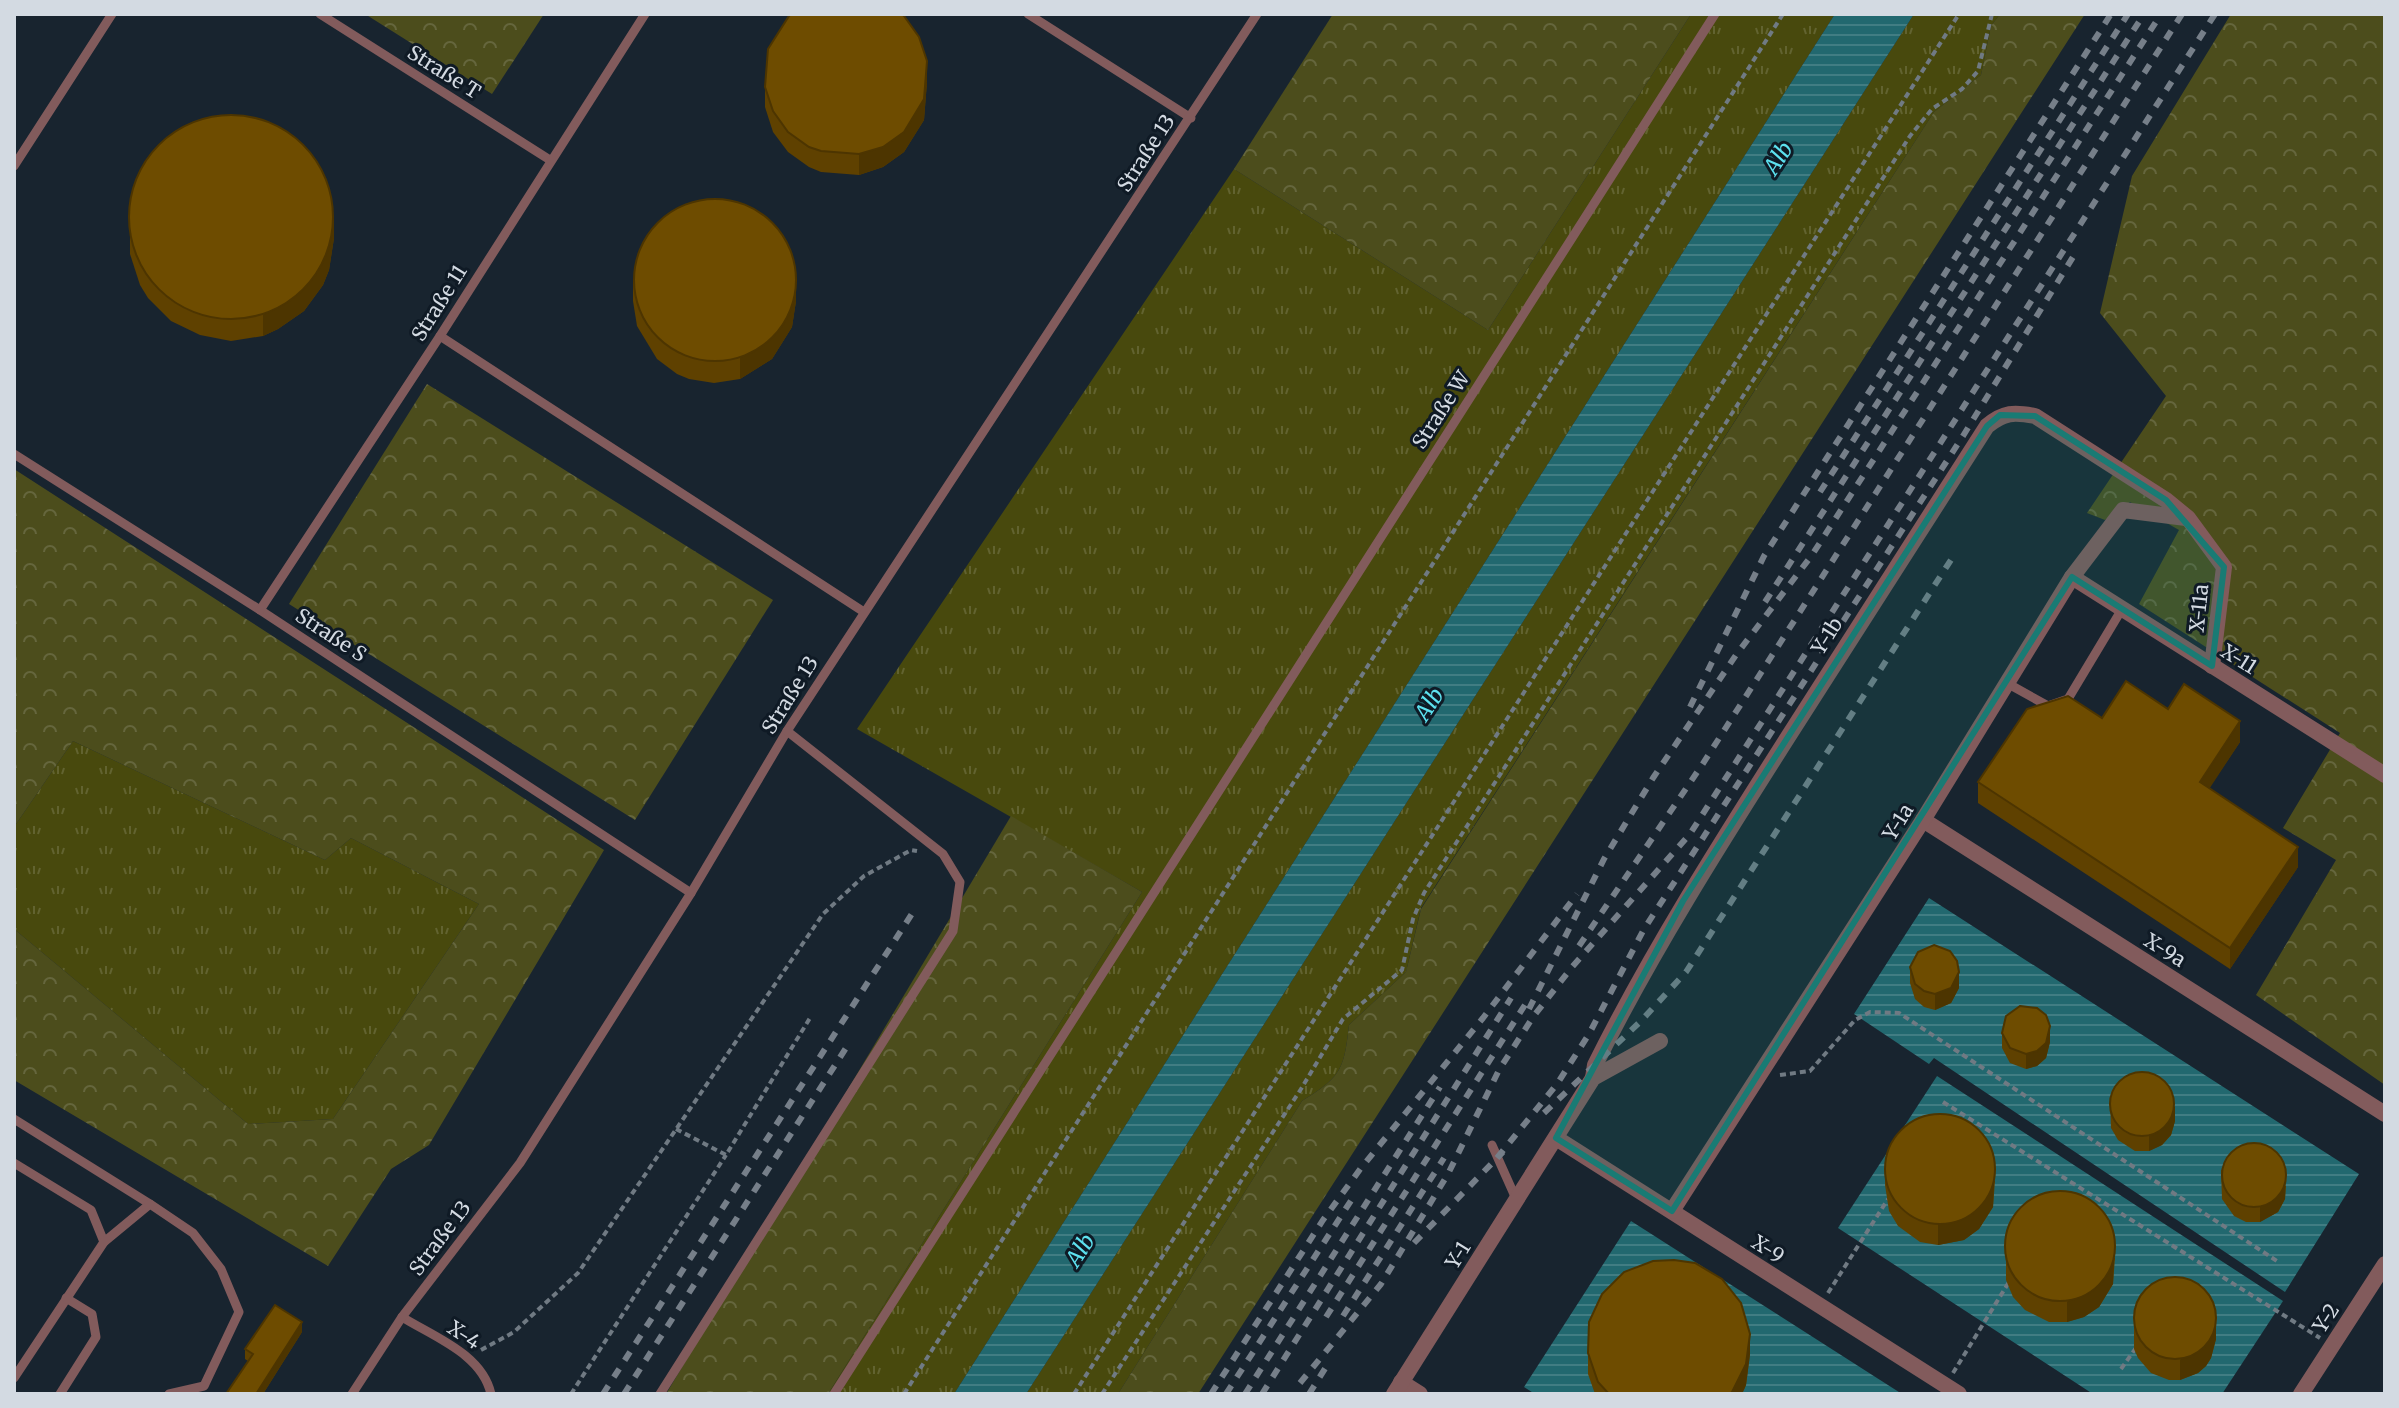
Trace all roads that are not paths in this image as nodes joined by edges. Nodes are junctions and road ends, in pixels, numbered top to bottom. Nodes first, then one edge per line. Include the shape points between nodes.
1 (112, 14) edge
2 (320, 14) edge
3 (645, 14) edge
4 (1028, 14) edge
5 (1257, 14) edge
6 (1715, 14) edge
7 (1191, 118) junction
8 (550, 160) junction
9 (14, 166) edge
10 (440, 336) junction
11 (14, 454) edge
12 (2188, 518) junction
13 (2072, 577) junction
14 (2122, 609) junction
15 (260, 610) junction
16 (864, 612) junction
17 (2212, 666) junction
18 (2005, 682) junction
19 (787, 731) junction
20 (2385, 775) edge
21 (1923, 820) junction
22 (691, 893) junction
23 (1660, 1041) dead end
24 (1593, 1078) junction
25 (2385, 1114) edge
26 (14, 1119) edge
27 (1556, 1138) junction
28 (1492, 1145) dead end
29 (14, 1163) edge
30 (1517, 1201) junction
31 (150, 1204) junction
32 (1672, 1211) junction
33 (104, 1242) junction
34 (2385, 1264) edge
35 (66, 1298) junction
36 (402, 1317) junction
37 (14, 1378) edge
38 (1398, 1388) edge
39 (1952, 1390) edge
40 (60, 1394) edge
41 (169, 1394) edge
42 (352, 1394) edge
43 (491, 1394) edge
44 (660, 1394) edge
45 (834, 1394) edge
46 (1420, 1394) edge
47 (2301, 1394) edge

1 - 9 lane
2 - 8 lane, Straße T
3 - 8 lane, Straße 11
4 - 7 lane
5 - 7 lane, Straße 13
6 - 45 lane, Straße W
7 - 16 lane, Straße 13
8 - 10 lane, Straße 11
10 - 15 lane, Straße 11
10 - 16 lane
11 - 15 lane, Straße S
12 - 13 street, Y-1a via 2123,510
12 - 17 street, X-11a via 2224,567
12 - 24 street, Y-1b via 2035,416 2000,415 1987,426 1683,901 1634,988
13 - 14 street, X-11
13 - 18 street, Y-1a
14 - 17 street, X-11
14 - 18 lane via 2068,699 2048,706
15 - 22 lane, Straße S
16 - 19 lane, Straße 13
17 - 20 street, X-11
18 - 21 street, Y-1a
19 - 22 lane, Straße 13
19 - 44 lane via 943,854 960,882 953,931
21 - 25 street, X-9a
21 - 32 street, Y-1a
22 - 36 lane, Straße 13 via 520,1163
23 - 24 street, Y-1b
24 - 27 street, Y-1b
26 - 31 lane
27 - 30 street, Y-1
27 - 32 street, X-9
28 - 30 lane
29 - 33 lane via 91,1210
30 - 38 street, Y-1
31 - 33 lane
31 - 41 lane via 193,1233 221,1269 239,1312 204,1386
32 - 39 street, X-9
33 - 35 lane
34 - 47 street, Y-2
35 - 37 lane
35 - 40 lane via 92,1314 96,1337
36 - 42 lane, Straße 13
36 - 43 lane, X-4 via 469,1358 487,1379
38 - 46 street

